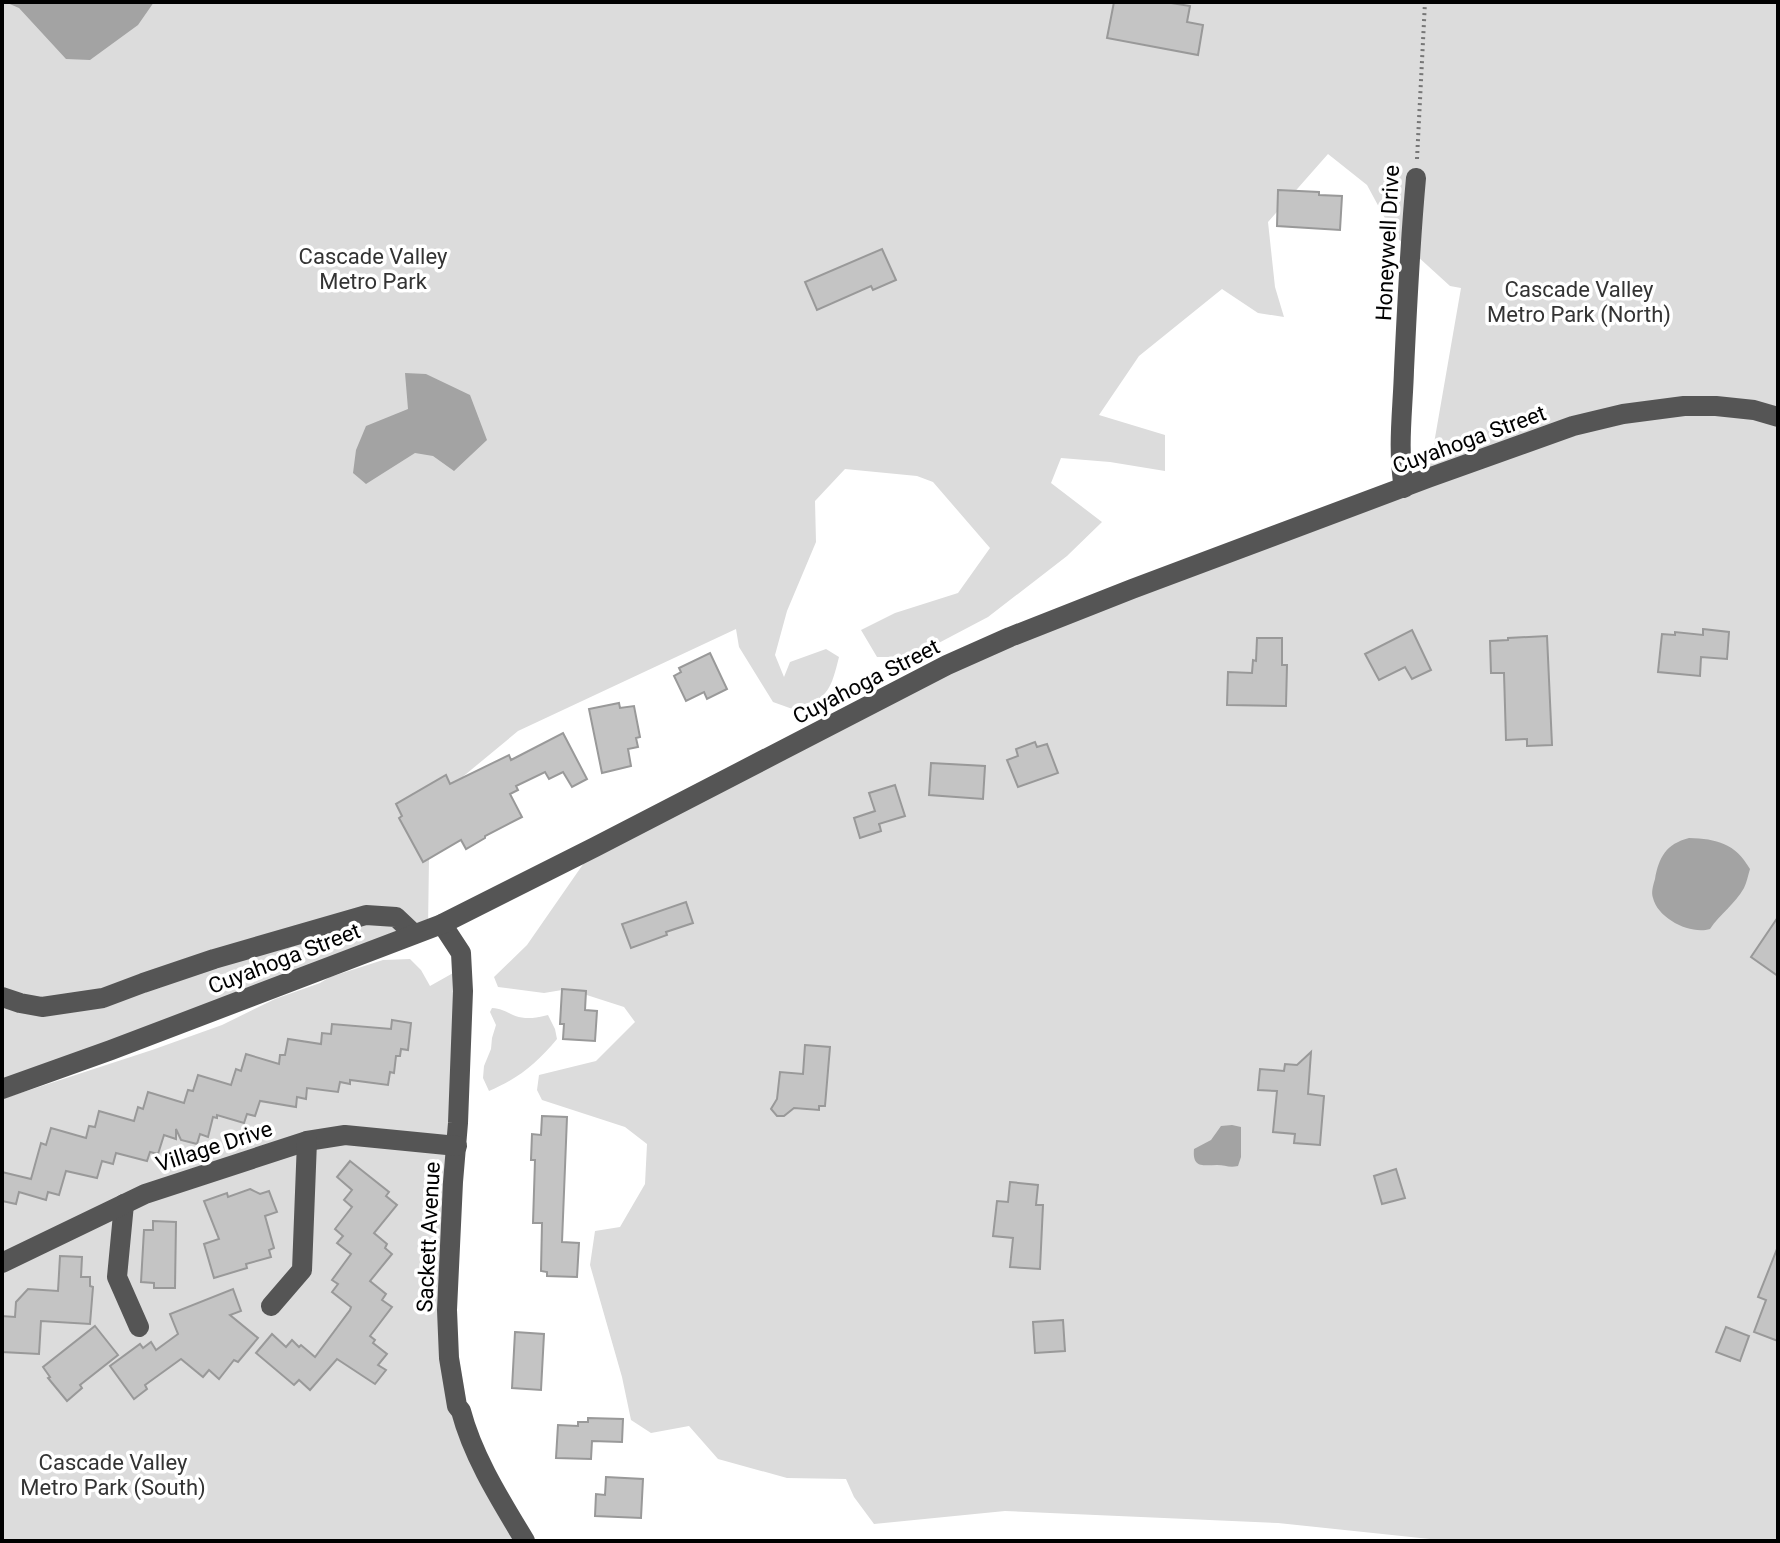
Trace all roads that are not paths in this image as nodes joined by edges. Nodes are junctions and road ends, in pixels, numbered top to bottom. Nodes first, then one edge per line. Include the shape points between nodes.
1 (1416, 178) road end
2 (1778, 417) edge
3 (1404, 488) junction
4 (442, 924) junction
5 (414, 934) junction
6 (2, 997) edge
7 (2, 1089) edge
8 (307, 1141) junction
9 (457, 1146) junction
10 (124, 1204) junction
11 (2, 1263) edge
12 (271, 1306) dead end
13 (139, 1327) dead end
14 (525, 1541) edge

1 - 3 street, Honeywell Drive via 1402,429
2 - 3 street, Cuyahoga Street via 1716,406 1623,414 1573,426
3 - 4 street, Cuyahoga Street via 1132,589 947,665
4 - 5 street, Cuyahoga Street
4 - 9 street, Sackett Avenue via 461,953
5 - 6 street via 396,917 366,915 103,998 42,1007
5 - 7 street, Cuyahoga Street
8 - 9 street, Village Drive via 345,1135
8 - 10 street, Village Drive
8 - 12 street via 302,1270
9 - 14 street, Sackett Avenue via 447,1310 453,1390 477,1455
10 - 11 street, Village Drive
10 - 13 street via 117,1277

